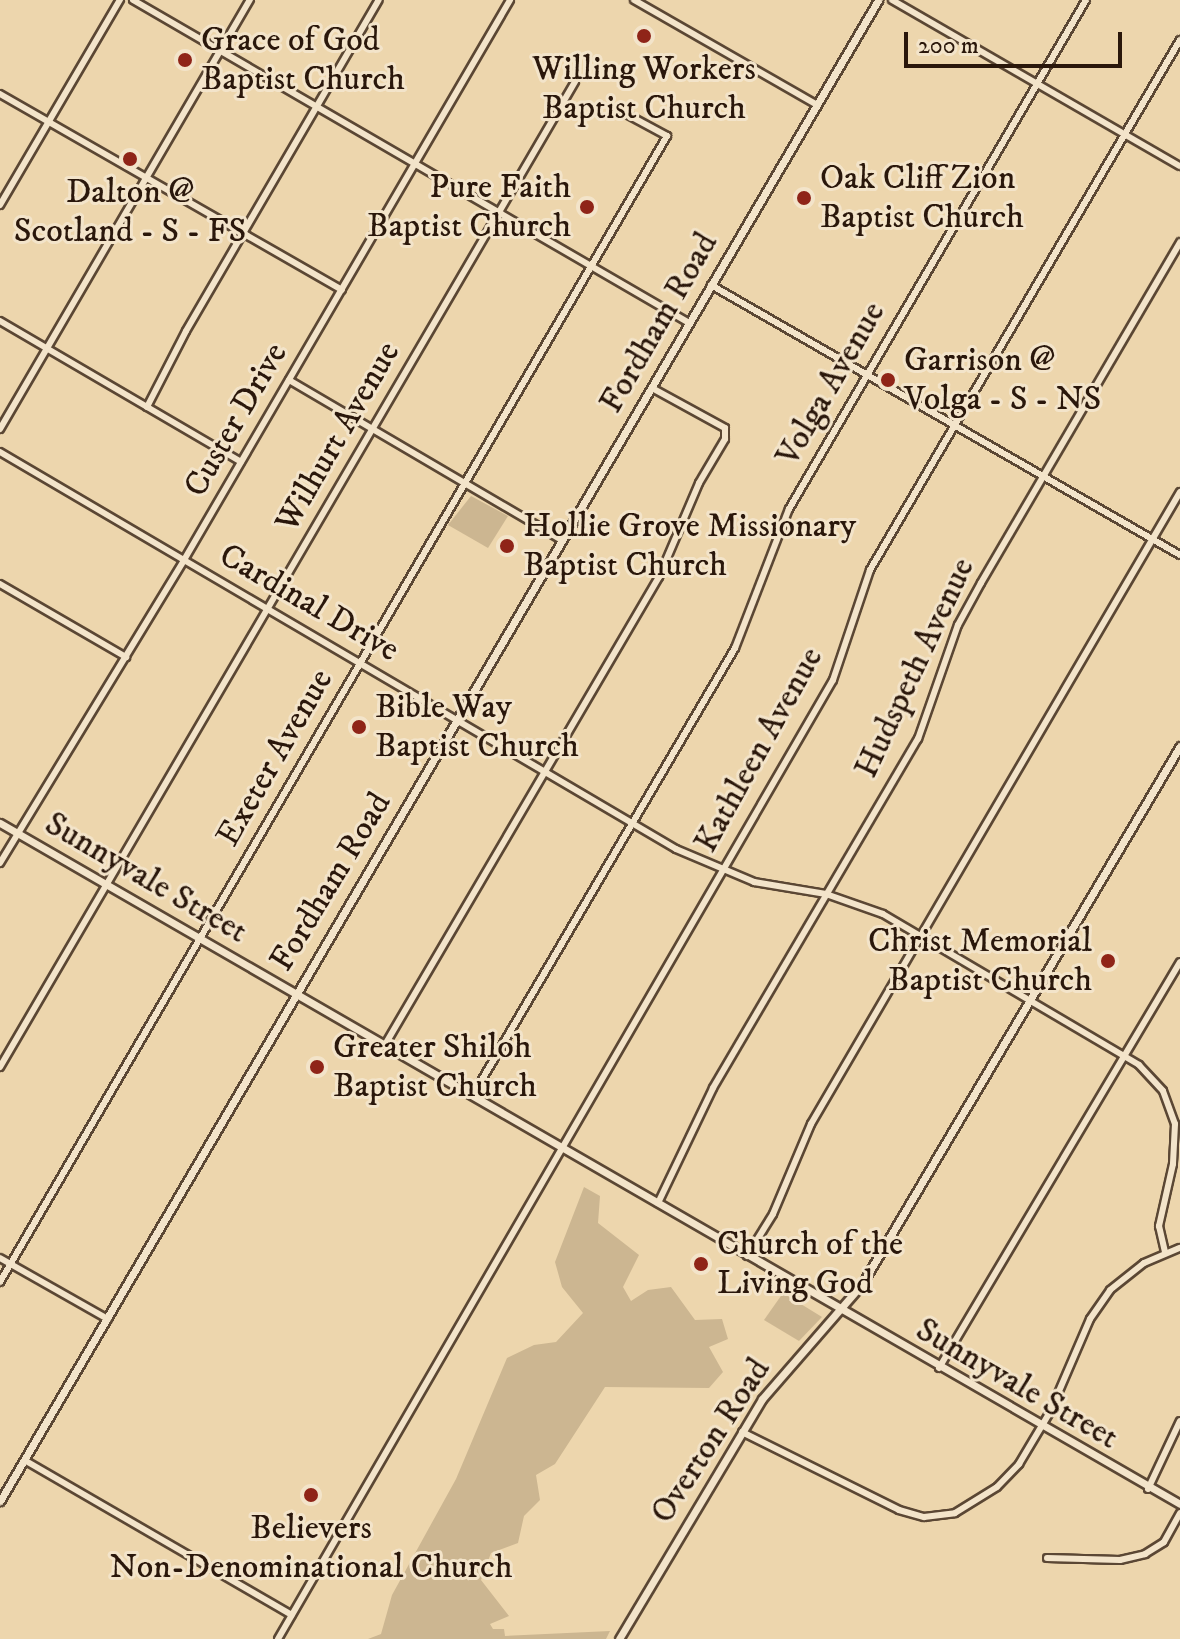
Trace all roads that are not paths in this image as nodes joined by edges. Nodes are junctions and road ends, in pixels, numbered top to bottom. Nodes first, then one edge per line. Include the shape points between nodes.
1 (120, 0) edge
2 (133, 0) edge
3 (250, 0) edge
4 (379, 0) edge
5 (510, 0) edge
6 (634, 0) edge
7 (878, 0) edge
8 (892, 0) edge
9 (1086, 0) edge
10 (1180, 40) edge
11 (220, 50) junction
12 (575, 82) dead end
13 (1037, 83) junction
14 (0, 94) edge
15 (817, 105) junction
16 (319, 106) junction
17 (628, 115) dead end
18 (50, 122) junction
19 (1125, 135) junction
20 (414, 164) junction
21 (1180, 166) edge
22 (146, 178) junction
23 (0, 205) edge
24 (498, 213) junction
25 (242, 233) junction
26 (1180, 242) edge
27 (590, 267) junction
28 (711, 285) junction
29 (342, 290) junction
30 (0, 321) edge
31 (689, 323) junction
32 (46, 349) junction
33 (867, 375) junction
34 (289, 380) junction
35 (652, 388) junction
36 (147, 407) junction
37 (955, 425) junction
38 (0, 429) edge
39 (373, 430) junction
40 (0, 452) edge
41 (241, 462) junction
42 (1043, 476) junction
43 (466, 484) junction
44 (1180, 492) edge
45 (1152, 539) junction
46 (562, 540) junction
47 (1180, 555) edge
48 (184, 560) junction
49 (0, 584) edge
50 (268, 609) junction
51 (126, 657) junction
52 (360, 663) junction
53 (457, 720) junction
54 (1180, 746) edge
55 (545, 772) junction
56 (0, 823) edge
57 (632, 823) junction
58 (18, 833) junction
59 (0, 863) edge
60 (722, 871) junction
61 (108, 886) junction
62 (826, 894) junction
63 (920, 935) junction
64 (200, 939) junction
65 (1180, 962) edge
66 (296, 992) junction
67 (1030, 1000) junction
68 (386, 1043) junction
69 (1124, 1056) junction
70 (0, 1067) edge
71 (473, 1095) junction
72 (565, 1149) junction
73 (658, 1203) junction
74 (1180, 1248) edge
75 (1165, 1253) junction
76 (747, 1256) junction
77 (0, 1258) edge
78 (10, 1264) junction
79 (0, 1282) edge
80 (840, 1312) junction
81 (108, 1319) junction
82 (939, 1368) junction
83 (1180, 1421) edge
84 (1041, 1428) junction
85 (742, 1432) junction
86 (26, 1461) junction
87 (1148, 1489) junction
88 (0, 1501) edge
89 (1180, 1504) edge
90 (1180, 1513) edge
91 (1047, 1558) dead end
92 (292, 1615) junction
93 (278, 1639) edge
94 (619, 1639) edge

1 - 18 street
2 - 11 street
3 - 11 street
4 - 16 street
5 - 20 street, Custer Drive
6 - 15 street
7 - 15 street, Fordham Road
8 - 13 street
9 - 13 street, Volga Avenue
10 - 19 street, Kathleen Avenue
11 - 16 street
11 - 22 street
12 - 24 street, Wilhurt Avenue
13 - 19 street
13 - 33 street, Volga Avenue
14 - 18 street
15 - 28 street, Fordham Road
16 - 20 street
16 - 25 street
17 - 27 street, Exeter Avenue via 667,136
18 - 22 street
18 - 23 street
19 - 21 street
19 - 37 street, Kathleen Avenue
20 - 24 street
20 - 29 street, Custer Drive
22 - 25 street
22 - 32 street
24 - 27 street
24 - 39 street, Wilhurt Avenue
25 - 29 street
25 - 36 street
26 - 42 street, Hudspeth Avenue
27 - 31 street
27 - 43 street, Exeter Avenue
28 - 31 street, Fordham Road
28 - 33 street
29 - 34 street, Custer Drive
30 - 32 street
31 - 35 street, Fordham Road
32 - 36 street
32 - 38 street
33 - 37 street
33 - 57 street, Volga Avenue via 782,523 744,631
34 - 39 street
34 - 41 street, Custer Drive
35 - 46 street, Fordham Road
35 - 55 street via 725,428 725,439 699,483 659,577
36 - 41 street
37 - 42 street
37 - 60 street, Kathleen Avenue via 870,570 833,680
39 - 43 street
39 - 50 street, Wilhurt Avenue
40 - 48 street, Cardinal Drive
41 - 48 street, Custer Drive
42 - 45 street
42 - 62 street, Hudspeth Avenue via 958,625 918,739
43 - 46 street
43 - 52 street, Exeter Avenue
44 - 45 street
45 - 47 street
45 - 63 street
46 - 53 street, Fordham Road
48 - 50 street, Cardinal Drive
48 - 51 street, Custer Drive
49 - 51 street
50 - 52 street, Cardinal Drive
50 - 61 street, Wilhurt Avenue
51 - 58 street, Custer Drive
52 - 53 street, Cardinal Drive
52 - 64 street, Exeter Avenue
53 - 55 street, Cardinal Drive
53 - 66 street, Fordham Road
54 - 67 street, Overton Road
55 - 57 street, Cardinal Drive
55 - 68 street
56 - 58 street, Sunnyvale Street
57 - 60 street, Cardinal Drive
57 - 71 street, Volga Avenue
58 - 59 street, Custer Drive
58 - 61 street, Sunnyvale Street
60 - 62 street, Cardinal Drive via 771,886
60 - 72 street, Kathleen Avenue
61 - 64 street, Sunnyvale Street
61 - 70 street, Wilhurt Avenue
62 - 63 street, Cardinal Drive via 875,910
62 - 73 street, Hudspeth Avenue via 713,1088
63 - 67 street, Cardinal Drive
63 - 76 street via 811,1124 773,1214
64 - 66 street, Sunnyvale Street
64 - 78 street, Exeter Avenue
65 - 69 street
66 - 68 street, Sunnyvale Street
66 - 81 street, Fordham Road
67 - 69 street, Cardinal Drive
67 - 80 street, Overton Road
68 - 71 street, Sunnyvale Street
69 - 75 street, Cardinal Drive via 1154,1078 1175,1124 1173,1164 1159,1226
69 - 82 street
71 - 72 street, Sunnyvale Street
72 - 73 street, Sunnyvale Street
72 - 92 street, Kathleen Avenue
73 - 76 street, Sunnyvale Street
74 - 75 street
75 - 84 street via 1124,1277 1100,1302
76 - 80 street, Sunnyvale Street
77 - 78 street
78 - 79 street, Exeter Avenue
78 - 81 street
80 - 82 street, Sunnyvale Street
80 - 85 street, Overton Road via 774,1382
81 - 86 street, Fordham Road
82 - 84 street, Sunnyvale Street
83 - 87 street
84 - 85 street via 997,1487 955,1513 924,1517 899,1510
84 - 87 street, Sunnyvale Street
85 - 94 street, Overton Road
86 - 88 street, Fordham Road
86 - 92 street
87 - 89 street, Sunnyvale Street
90 - 91 street via 1164,1542 1145,1554 1120,1560
92 - 93 street, Kathleen Avenue

